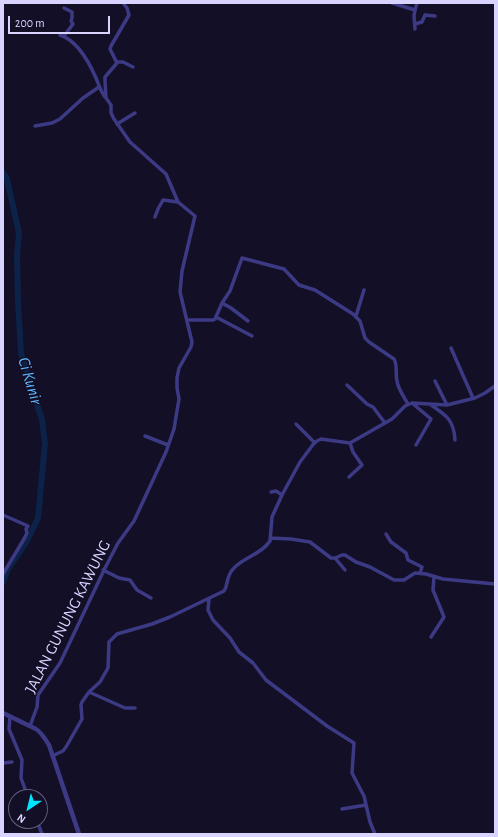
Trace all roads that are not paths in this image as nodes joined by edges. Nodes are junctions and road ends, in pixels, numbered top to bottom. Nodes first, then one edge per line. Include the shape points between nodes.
1 (123, 3) edge
2 (392, 3) edge
3 (418, 3) edge
4 (64, 8) dead end
5 (415, 10) junction
6 (435, 16) dead end
7 (415, 24) junction
8 (415, 29) dead end
9 (60, 35) dead end
10 (64, 36) junction
11 (117, 62) junction
12 (133, 67) dead end
13 (99, 87) junction
14 (106, 98) junction
15 (134, 113) dead end
16 (117, 124) junction
17 (35, 126) dead end
18 (178, 202) junction
19 (155, 217) dead end
20 (364, 290) dead end
21 (222, 303) junction
22 (356, 316) junction
23 (216, 317) junction
24 (187, 320) junction
25 (248, 321) dead end
26 (252, 336) dead end
27 (451, 348) dead end
28 (435, 381) dead end
29 (347, 384) dead end
30 (495, 386) edge
31 (473, 398) junction
32 (410, 403) junction
33 (430, 404) junction
34 (447, 405) junction
35 (385, 423) junction
36 (296, 424) dead end
37 (145, 436) dead end
38 (455, 440) dead end
39 (314, 443) junction
40 (350, 443) junction
41 (168, 445) junction
42 (416, 445) dead end
43 (349, 477) dead end
44 (271, 492) dead end
45 (282, 495) junction
46 (3, 516) edge
47 (386, 534) dead end
48 (270, 538) junction
49 (335, 558) junction
50 (104, 570) junction
51 (346, 570) dead end
52 (420, 573) junction
53 (3, 574) edge
54 (434, 577) junction
55 (495, 584) edge
56 (151, 598) dead end
57 (209, 599) junction
58 (431, 637) dead end
59 (89, 692) junction
60 (135, 708) dead end
61 (3, 713) edge
62 (10, 716) junction
63 (30, 726) junction
64 (52, 756) junction
65 (12, 762) dead end
66 (3, 763) edge
67 (25, 789) edge
68 (366, 805) junction
69 (342, 809) dead end
70 (79, 834) edge
71 (375, 834) edge

1 - 11 street via 129,15 110,49
2 - 5 street
3 - 5 street
4 - 10 street via 72,12 70,21 73,24
5 - 7 street
6 - 7 street via 425,15 422,22
7 - 8 street
9 - 10 street
10 - 13 street via 80,51 93,71
11 - 12 street
11 - 14 street via 105,78
13 - 14 street
13 - 17 street via 60,119
14 - 16 street
15 - 16 street
16 - 18 street via 130,142 166,174
18 - 19 street via 164,200
18 - 24 street, JALAN GUNUNG KAWUNG via 195,216 180,281
20 - 22 street
21 - 22 street via 244,258 284,269 299,285 315,290
21 - 23 street
21 - 25 street
22 - 32 street via 362,325 365,338 396,362 397,381
23 - 24 street via 213,320
23 - 26 street
24 - 41 street, JALAN GUNUNG KAWUNG via 192,342 177,378 179,406
27 - 31 street
28 - 34 street
29 - 35 street via 373,407
30 - 31 street
31 - 34 street
32 - 33 street
32 - 35 street
32 - 42 street via 430,419
33 - 34 street
33 - 38 street via 450,420
35 - 40 street
36 - 39 street
37 - 41 street
39 - 40 street via 321,439
39 - 45 street
40 - 43 street via 362,465
41 - 50 street, JALAN GUNUNG KAWUNG via 134,521 118,543
44 - 45 street via 276,491
45 - 48 street via 272,517
46 - 53 street via 28,526 24,539
47 - 52 street via 392,543 406,554 408,560 422,567
48 - 49 street via 310,542 330,558
48 - 57 street via 264,548 241,561 228,574 224,591
49 - 51 street
49 - 52 street via 345,555 394,580 404,580 415,573
50 - 56 street via 119,578 130,580 137,590
50 - 63 street, JALAN GUNUNG KAWUNG via 60,663 38,695 37,707
52 - 54 street
54 - 55 street
54 - 58 street via 433,590 444,617
57 - 59 street via 152,624 118,634 109,642 108,668 100,682
57 - 68 street via 208,610 211,617 266,680 321,722 354,743 352,770
59 - 60 street via 125,708
59 - 64 street via 81,705 82,719 63,751
61 - 62 street
62 - 63 street
62 - 67 street via 8,729 22,760 21,778
63 - 64 street via 41,733 49,745
64 - 70 street
65 - 66 street
68 - 69 street
68 - 71 street

